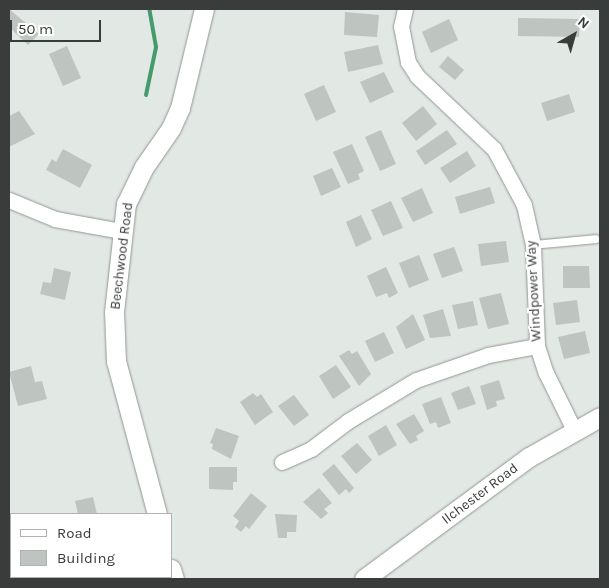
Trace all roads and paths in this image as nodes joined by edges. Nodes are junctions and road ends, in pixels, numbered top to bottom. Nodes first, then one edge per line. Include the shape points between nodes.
1 (204, 9) edge
2 (405, 9) edge
3 (9, 200) edge
4 (122, 231) junction
5 (596, 239) dead end
6 (534, 245) junction
7 (537, 346) junction
8 (600, 417) edge
9 (574, 430) junction
10 (282, 462) dead end
11 (157, 513) edge
12 (364, 579) edge

1 - 4 street, Beechwood Road via 180,108 134,186 126,204
2 - 6 street, Windpower Way via 401,26 408,62 431,90 481,134 505,164 524,205
3 - 4 street via 55,219
4 - 11 street, Beechwood Road via 114,329 116,361
5 - 6 lane
6 - 7 street, Windpower Way
7 - 9 street, Windpower Way via 546,373
7 - 10 street via 488,355 416,380 348,421 311,449
8 - 9 street, Ilchester Road
9 - 12 street, Ilchester Road via 529,457

